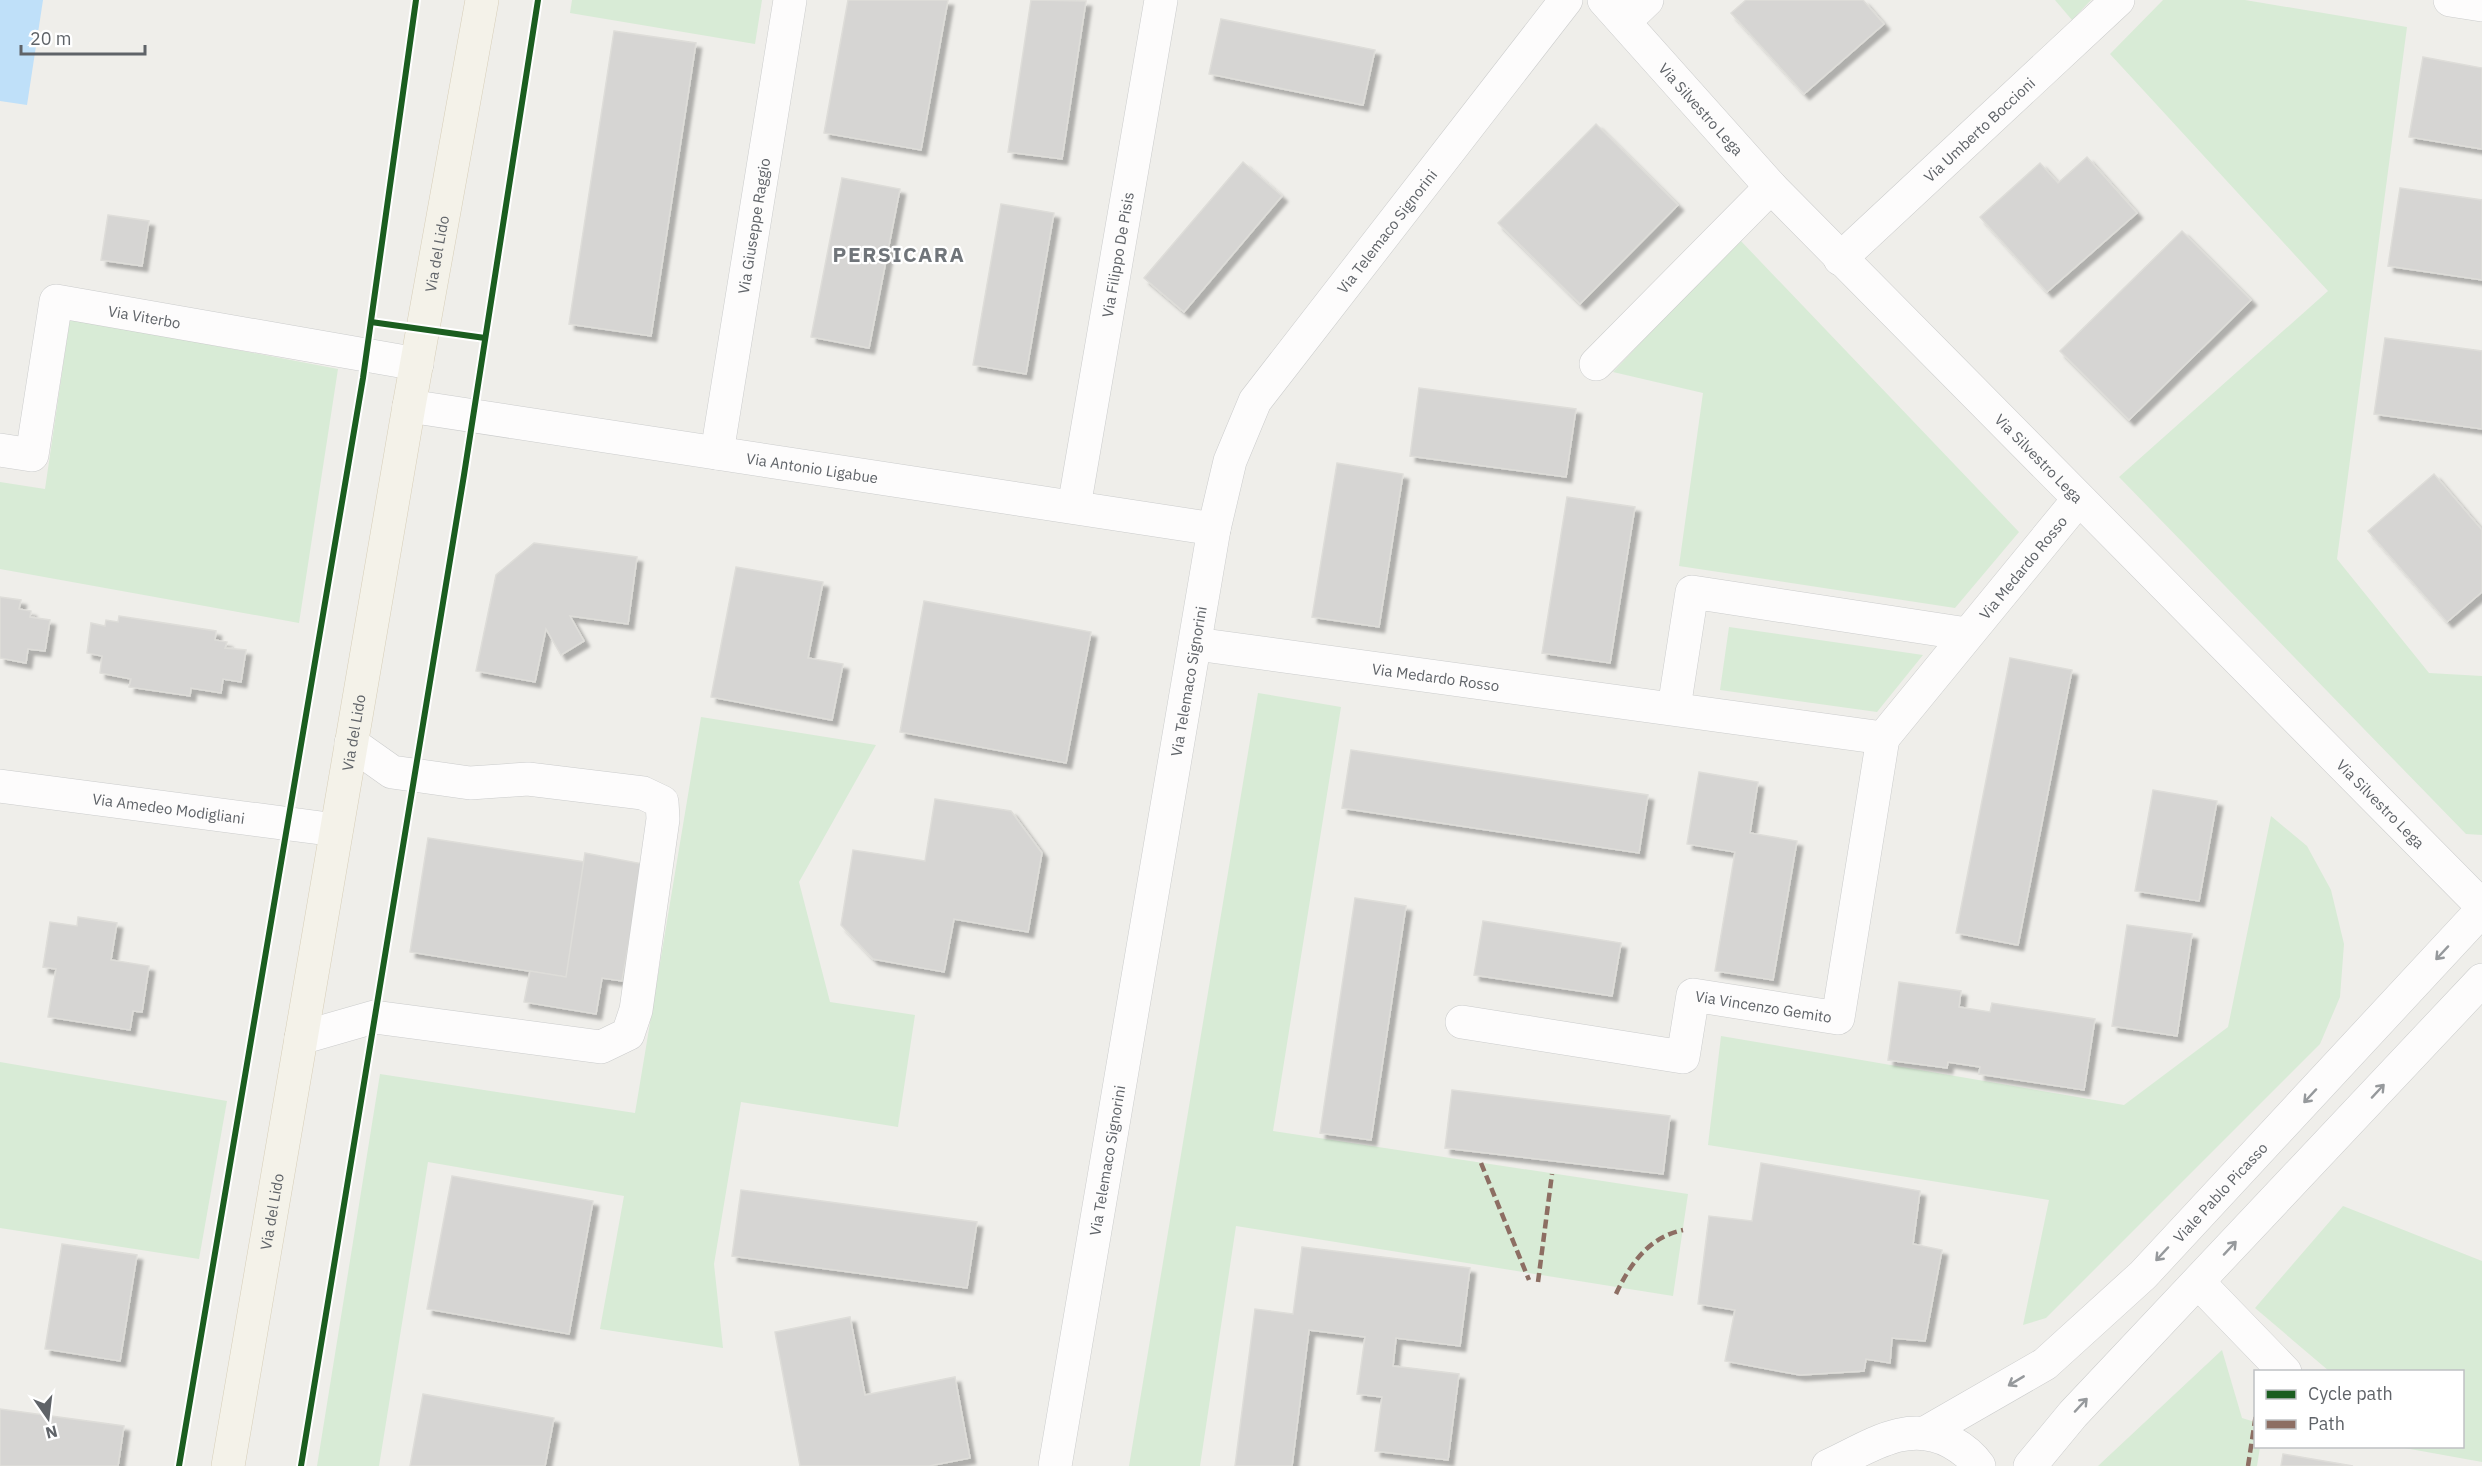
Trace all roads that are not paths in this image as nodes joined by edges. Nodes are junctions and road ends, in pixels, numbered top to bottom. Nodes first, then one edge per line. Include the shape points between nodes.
1 (482, 0) edge
2 (790, 0) edge
3 (1161, 0) edge
4 (1566, 0) edge
5 (1647, 0) edge
6 (2118, 0) edge
7 (2450, 0) edge
8 (2482, 5) edge
9 (1614, 11) edge
10 (1771, 188) junction
11 (1840, 259) junction
12 (417, 364) junction
13 (1596, 364) dead end
14 (409, 406) junction
15 (0, 450) edge
16 (717, 453) junction
17 (2078, 500) junction
18 (1074, 507) junction
19 (1214, 529) junction
20 (1967, 634) junction
21 (1196, 644) junction
22 (1674, 708) junction
23 (1883, 738) junction
24 (351, 744) junction
25 (0, 786) edge
26 (336, 830) junction
27 (2482, 908) edge
28 (2482, 980) edge
29 (1462, 1022) dead end
30 (301, 1038) junction
31 (2198, 1282) junction
32 (2284, 1370) edge
33 (1925, 1433) junction
34 (1854, 1458) edge
35 (228, 1466) edge
36 (1056, 1466) edge
37 (1828, 1466) edge
38 (1979, 1466) edge
39 (2030, 1466) edge

1 - 12 main road, Via del Lido
2 - 16 street, Via Giuseppe Raggio
3 - 18 street, Via Filippo De Pisis
4 - 19 street, Via Telemaco Signorini via 1255,401 1230,461
5 - 9 street
6 - 11 street, Via Umberto Boccioni
7 - 8 street
9 - 10 street, Via Silvestro Lega
10 - 11 street, Via Silvestro Lega
10 - 13 street
11 - 17 street, Via Silvestro Lega
12 - 14 main road, Via del Lido
12 - 15 street, Via Viterbo via 56,301 33,455
14 - 16 street, Via Antonio Ligabue
14 - 24 main road, Via del Lido
16 - 18 street, Via Antonio Ligabue
17 - 20 street, Via Medardo Rosso
17 - 27 street, Via Silvestro Lega
18 - 19 street, Via Antonio Ligabue
19 - 21 street, Via Telemaco Signorini
20 - 22 street via 1692,592
20 - 23 street, Via Medardo Rosso
21 - 22 street, Via Medardo Rosso
21 - 36 street, Via Telemaco Signorini
22 - 23 street, Via Medardo Rosso
23 - 29 street, Via Vincenzo Gemito via 1838,1018 1693,995 1683,1057
24 - 26 main road, Via del Lido
24 - 30 street via 392,772 470,783 528,779 643,793 662,802 663,819 636,1010 628,1034 601,1047 374,1017
25 - 26 street, Via Amedeo Modigliani
26 - 30 main road, Via del Lido
27 -> 33 street, Viale Pablo Picasso via 2143,1275 2045,1364
31 -> 28 street
30 - 35 main road, Via del Lido
31 - 32 street
39 -> 31 street via 2073,1414
33 - 34 street, Viale Pablo Picasso via 1892,1435
33 - 38 street, Viale Pablo Picasso via 1961,1447
34 - 37 street, Viale Pablo Picasso

